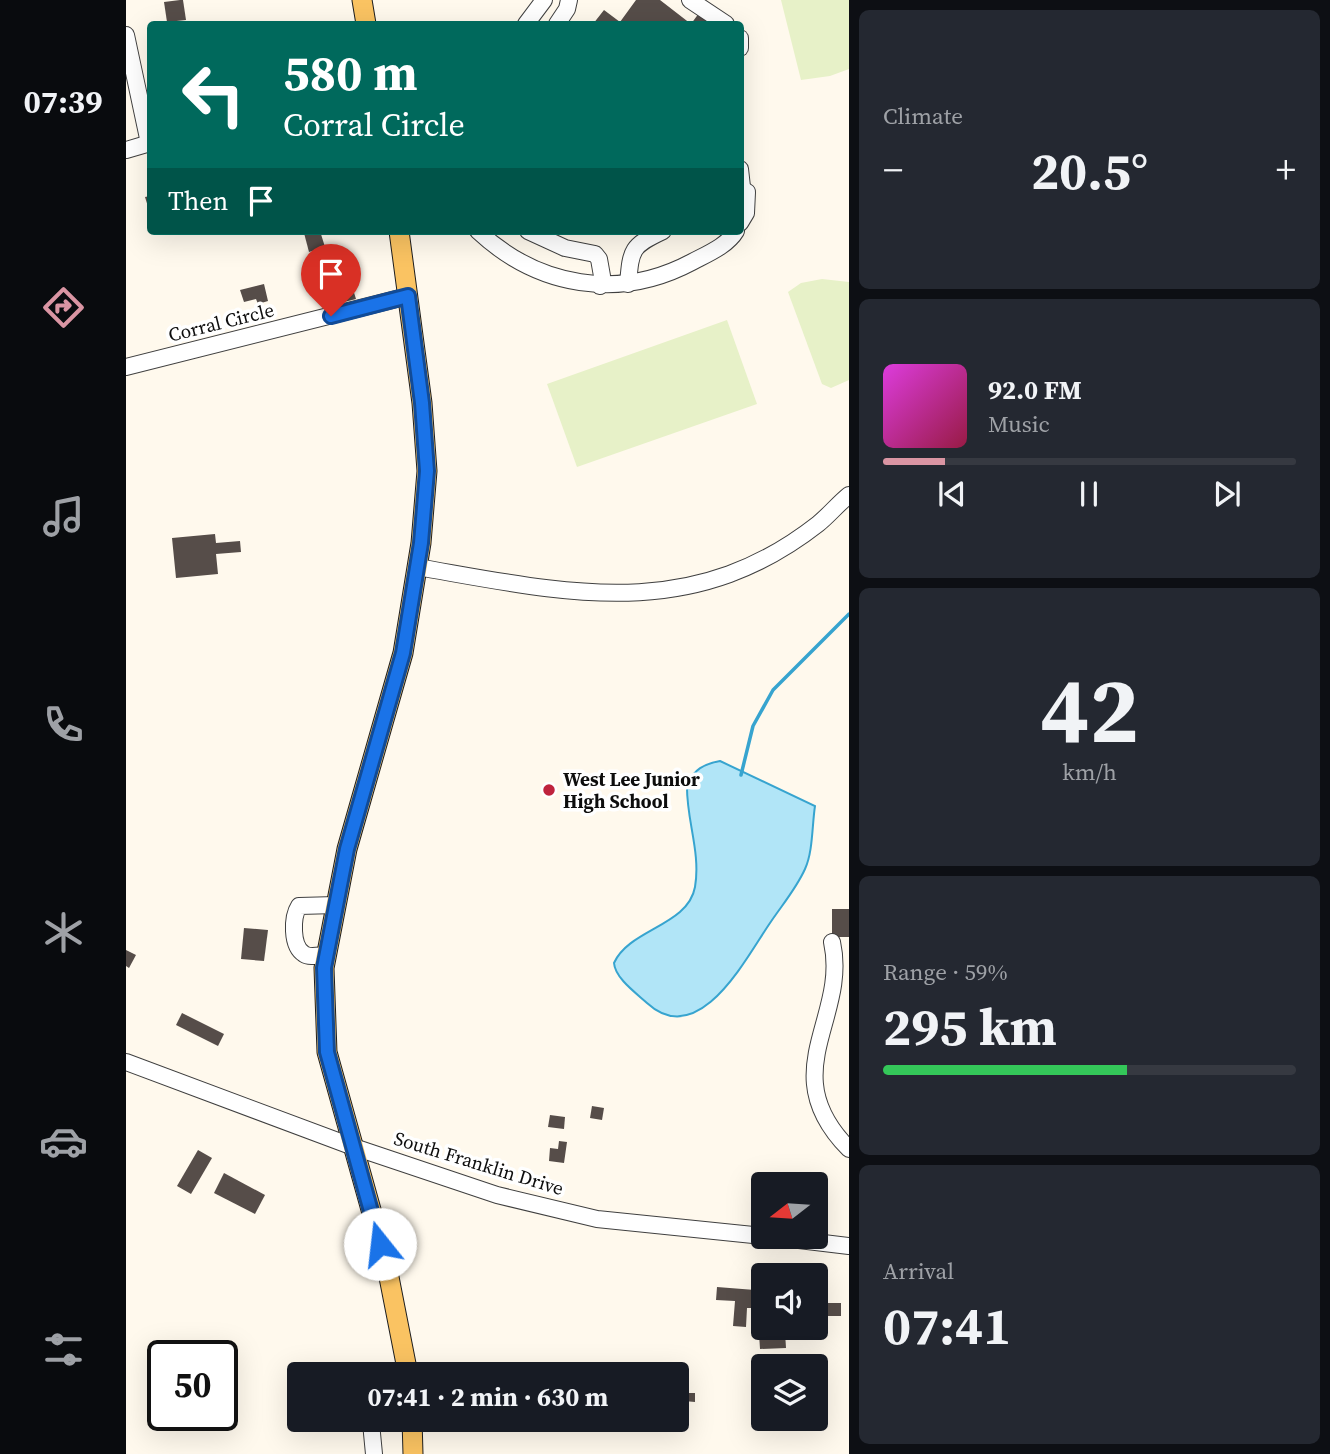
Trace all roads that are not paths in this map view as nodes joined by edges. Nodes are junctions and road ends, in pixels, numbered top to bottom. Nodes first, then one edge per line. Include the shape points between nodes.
1 (362, 0) edge
2 (544, 0) edge
3 (569, 0) edge
4 (690, 0) edge
5 (366, 21) edge
6 (528, 21) edge
7 (559, 21) edge
8 (722, 21) edge
9 (126, 35) edge
10 (147, 130) edge
11 (147, 144) edge
12 (126, 150) edge
13 (744, 190) edge
14 (744, 216) edge
15 (400, 235) edge
16 (483, 235) edge
17 (537, 235) edge
18 (656, 235) edge
19 (732, 235) edge
20 (628, 284) junction
21 (600, 286) junction
22 (408, 296) junction
23 (126, 367) edge
24 (849, 495) edge
25 (417, 567) junction
26 (336, 905) junction
27 (832, 943) dead end
28 (327, 955) junction
29 (127, 1065) edge
30 (351, 1146) junction
31 (849, 1149) edge
32 (751, 1235) edge
33 (828, 1243) edge
34 (849, 1246) edge
35 (407, 1362) edge
36 (372, 1432) edge
37 (412, 1432) edge
38 (373, 1454) edge
39 (413, 1454) edge

1 - 5 main road
2 - 6 street
3 - 7 street
4 - 8 street
9 - 10 street
11 - 12 street
13 - 14 street
15 - 22 main road
16 - 21 street via 514,259 549,275
17 - 21 street via 565,248 595,254 602,276
18 - 20 street via 635,246
19 - 20 street via 714,251 681,268
20 - 21 street
22 - 23 street, Corral Circle
22 - 25 main road via 427,471
24 - 25 street via 817,524 756,562 712,579 654,592 572,591
25 - 26 main road via 403,653 347,849
26 - 28 main road
26 - 28 street via 299,906 294,914 302,953
27 - 31 street via 837,972 818,1048 815,1082 829,1124
28 - 30 main road via 327,1052
29 - 30 street, South Franklin Drive
30 - 32 street, South Franklin Drive via 497,1195 597,1219
30 - 35 main road via 387,1267
33 - 34 street
36 - 38 street
37 - 39 main road

